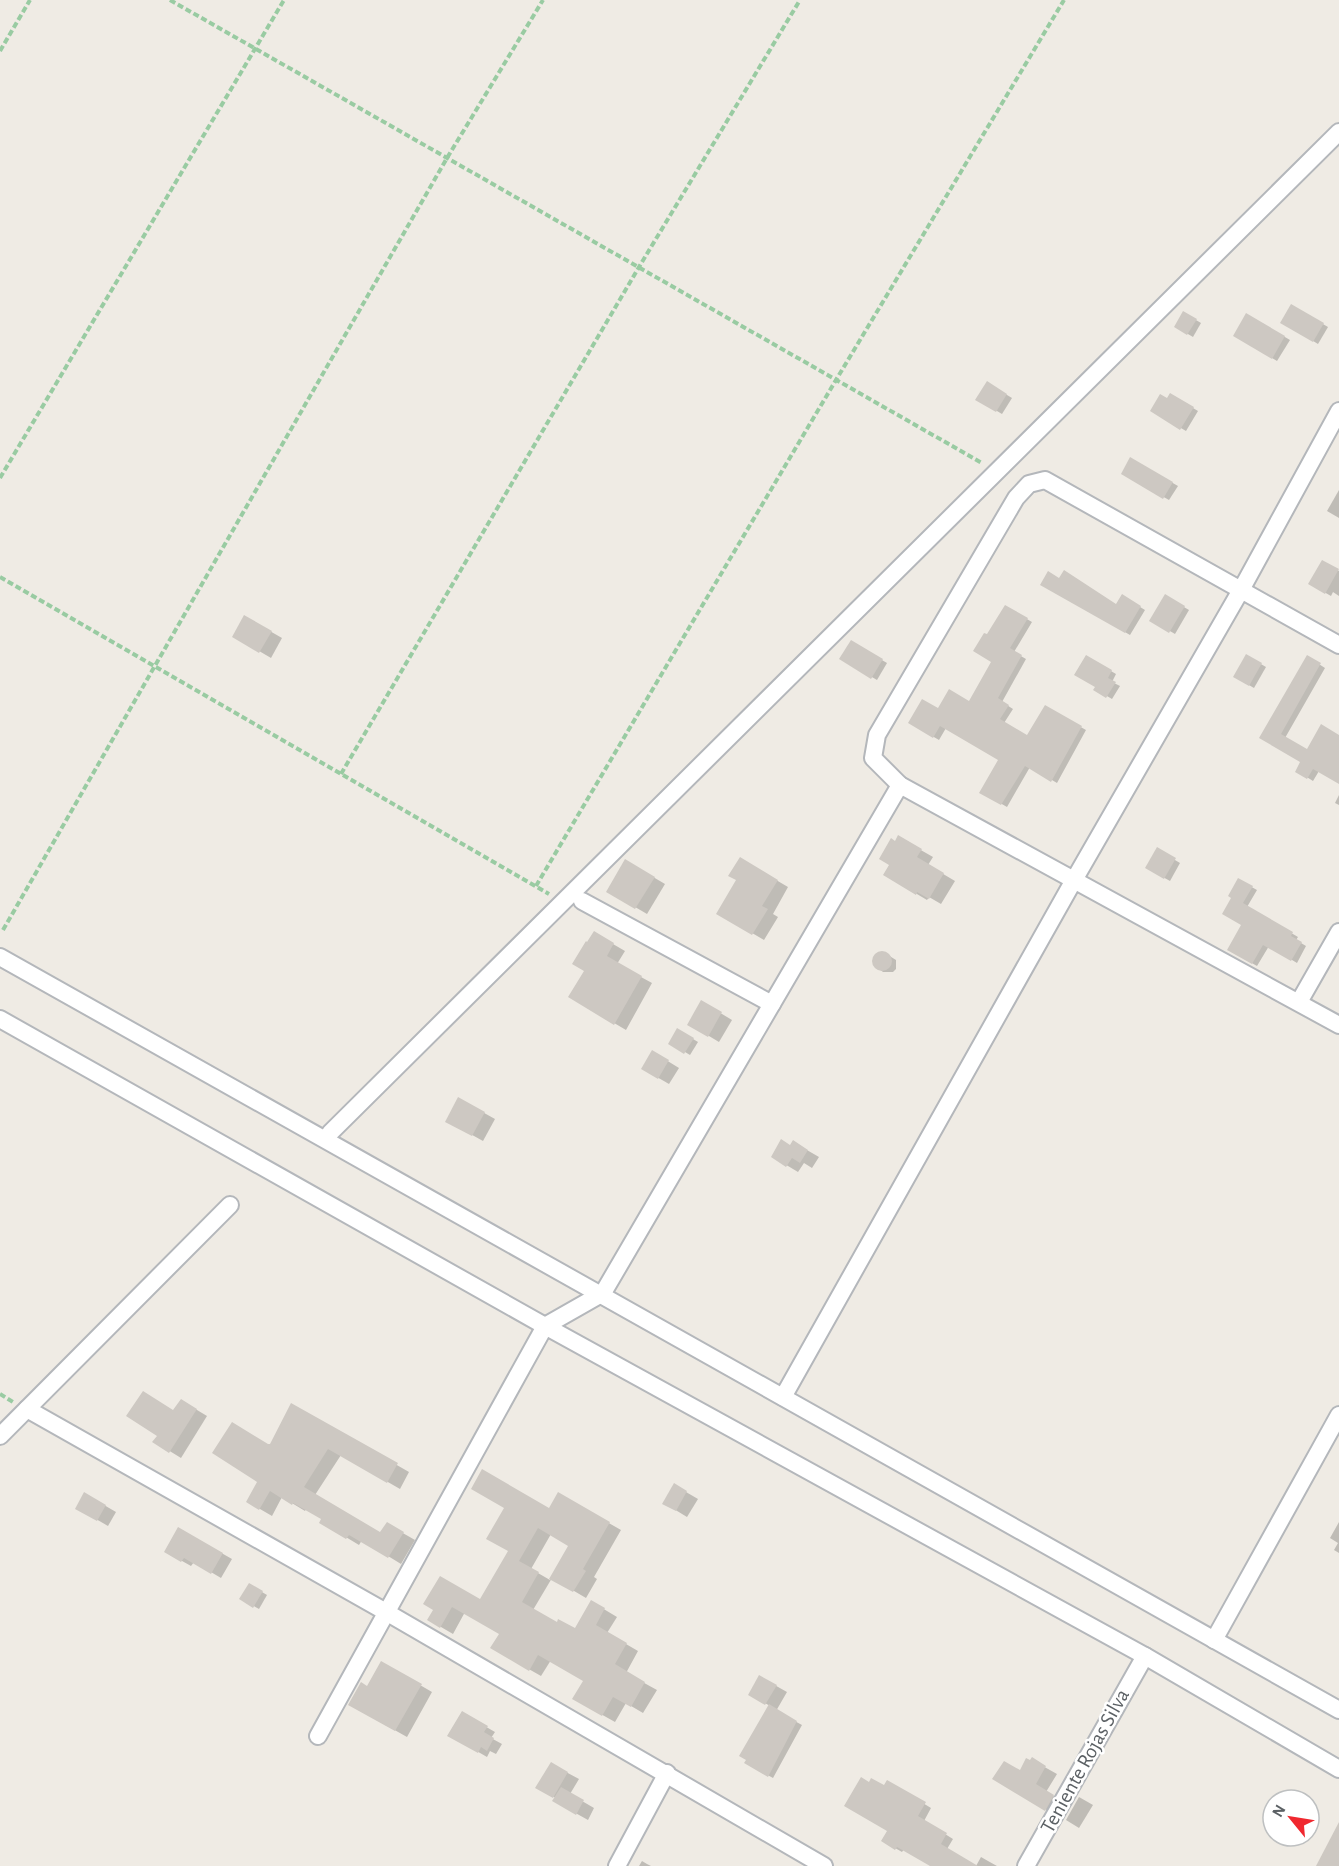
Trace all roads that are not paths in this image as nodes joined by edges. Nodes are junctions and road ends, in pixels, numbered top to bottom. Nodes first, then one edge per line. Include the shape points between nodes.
1 (1339, 132) edge
2 (1339, 411) edge
3 (1241, 590) junction
4 (1339, 645) edge
5 (900, 784) junction
6 (1074, 880) junction
7 (582, 901) dead end
8 (1339, 932) edge
9 (0, 957) edge
10 (1299, 1002) junction
11 (772, 1004) junction
12 (0, 1019) edge
13 (1339, 1025) edge
14 (330, 1133) dead end
15 (230, 1205) dead end
16 (601, 1294) junction
17 (545, 1326) junction
18 (783, 1397) junction
19 (27, 1409) junction
20 (1339, 1415) edge
21 (0, 1436) edge
22 (386, 1612) junction
23 (1214, 1640) junction
24 (1145, 1656) junction
25 (1339, 1710) edge
26 (318, 1736) dead end
27 (1339, 1769) edge
28 (667, 1773) junction
29 (616, 1866) edge
30 (824, 1866) edge
31 (1026, 1866) edge

1 - 14 street
2 - 3 street
3 - 4 street
3 - 5 street via 1045,480 1029,484 1016,498 877,735 873,758
3 - 6 street
5 - 6 street
5 - 11 street
6 - 10 street
6 - 18 street
7 - 11 street
8 - 10 street
9 - 16 street
10 - 13 street
11 - 16 street
12 - 17 street
15 - 19 street
16 - 17 street
16 - 18 street
17 - 22 street
17 - 24 street
18 - 23 street
19 - 21 street
19 - 22 street
20 - 23 street
22 - 26 street
22 - 28 street
23 - 25 street
24 - 27 street
24 - 31 street, Teniente Rojas Silva
28 - 29 street
28 - 30 street

